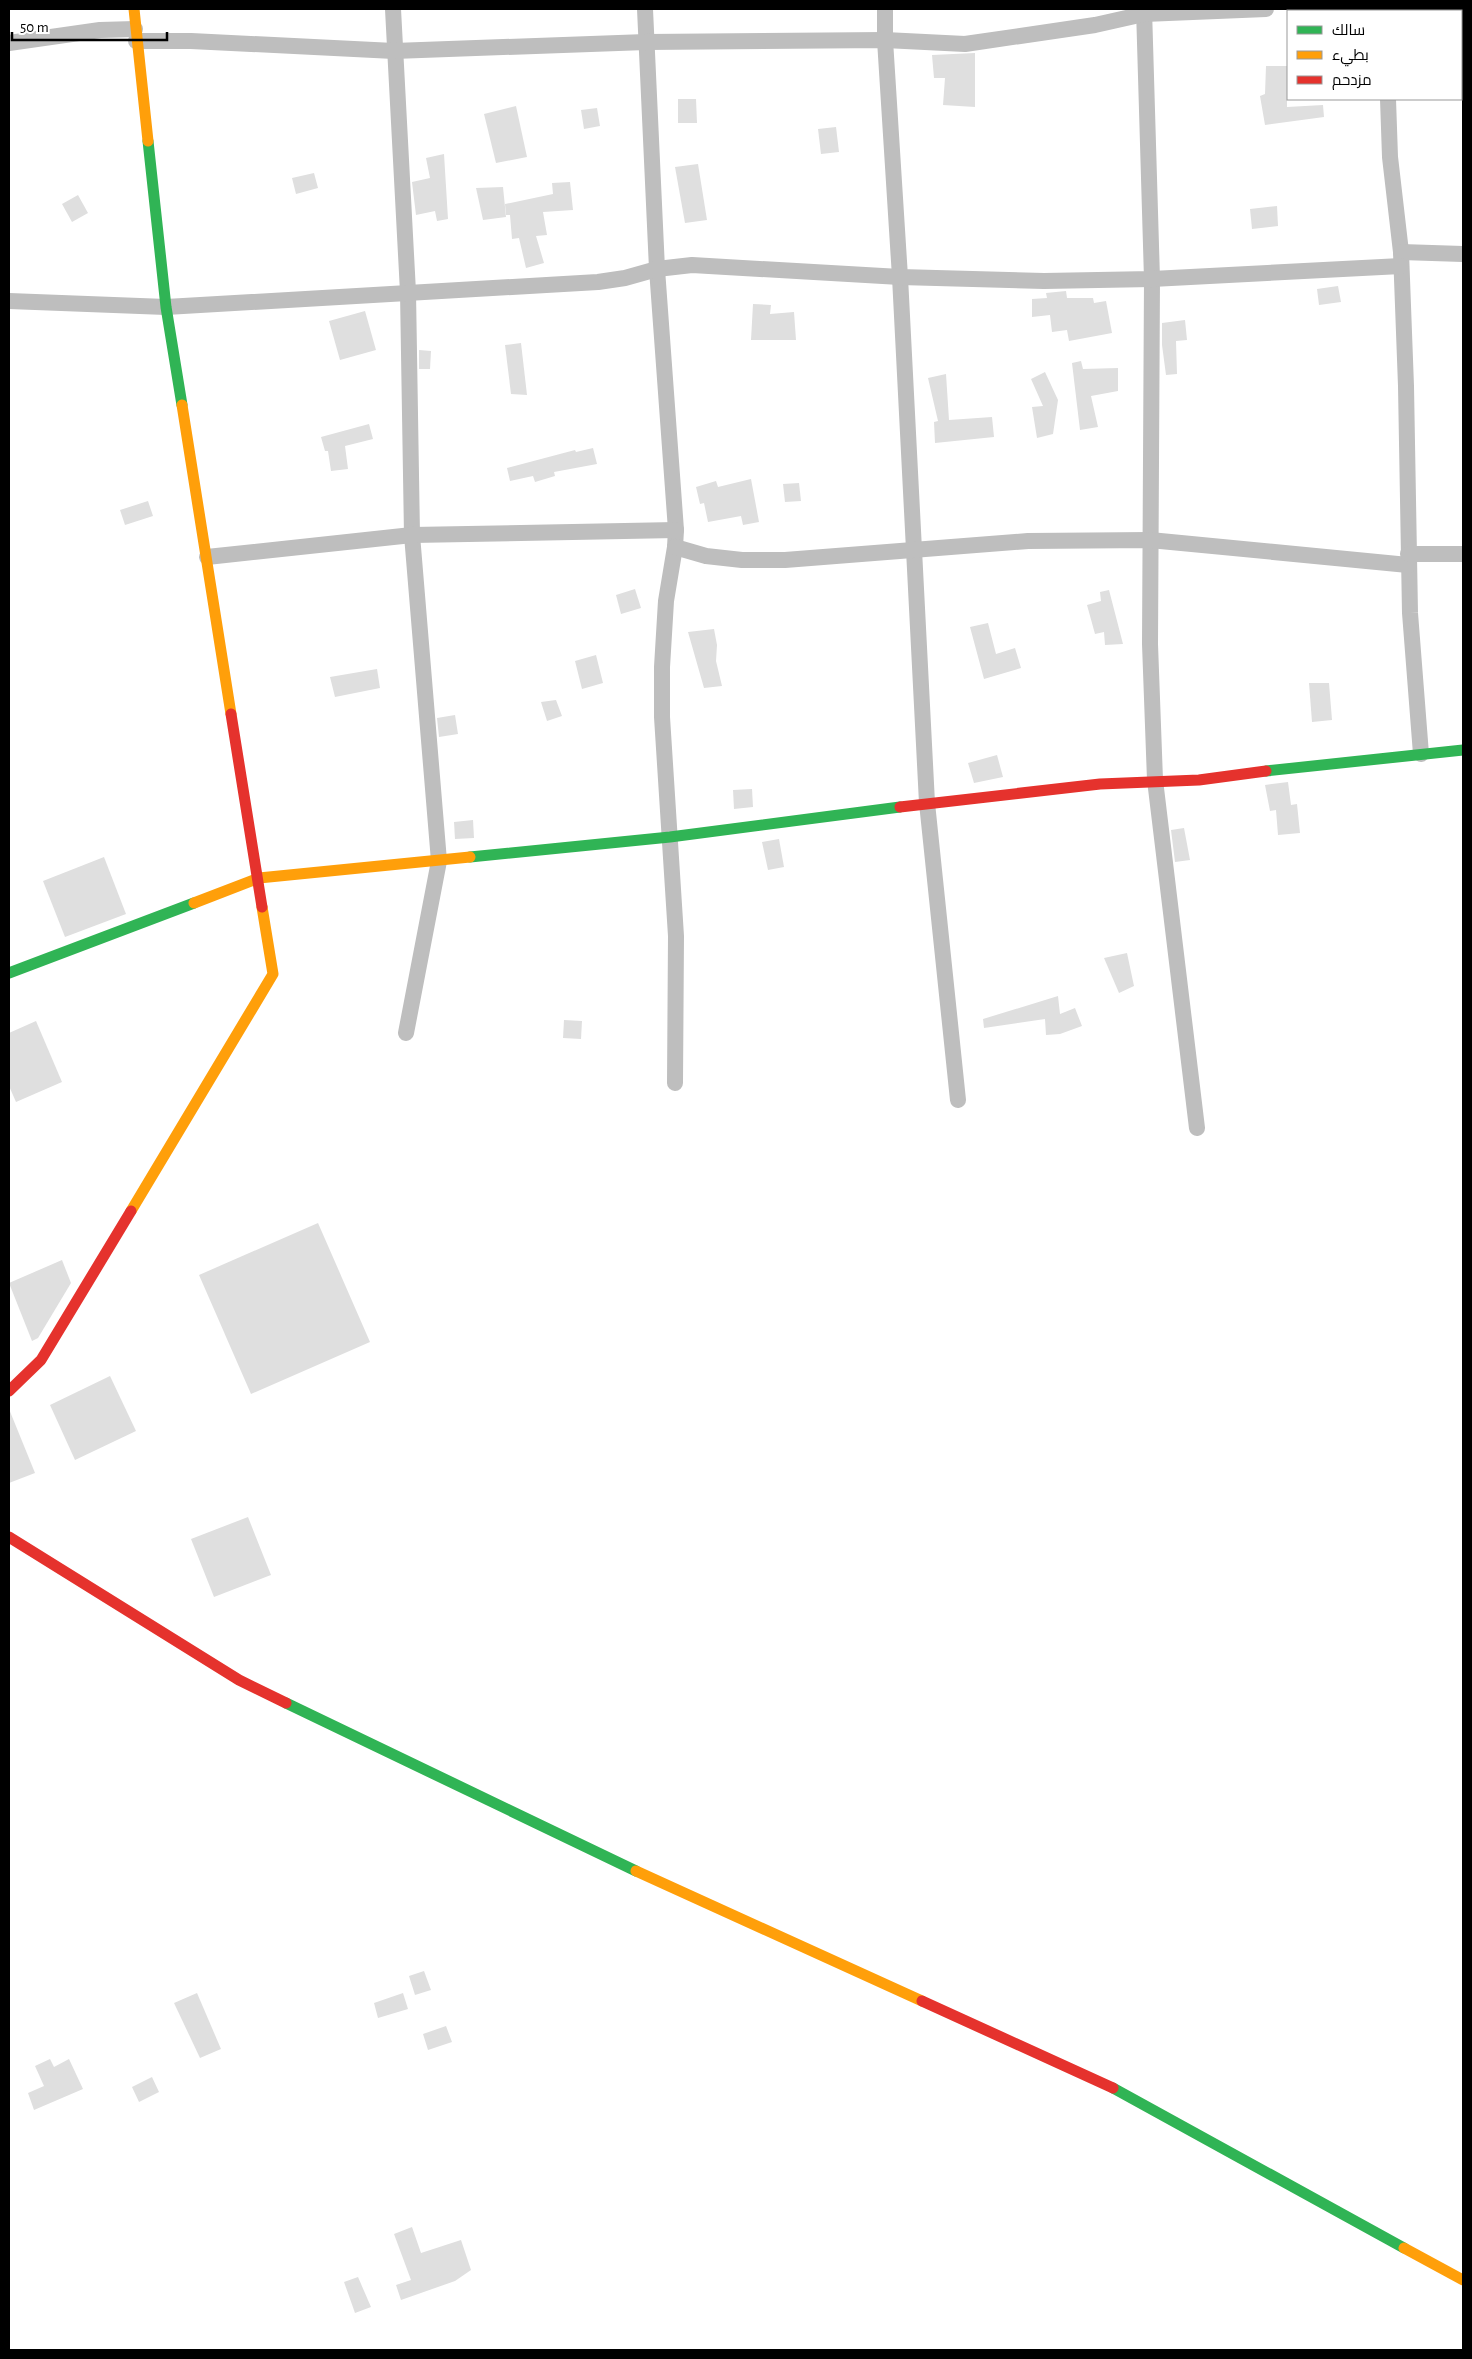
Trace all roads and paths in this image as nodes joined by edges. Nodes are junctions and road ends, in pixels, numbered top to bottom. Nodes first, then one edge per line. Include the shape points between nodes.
1 (134, 9) edge
2 (393, 9) edge
3 (645, 9) edge
4 (885, 9) edge
5 (1266, 9) edge
6 (1144, 11) edge
7 (136, 35) junction
8 (885, 40) junction
9 (646, 42) junction
10 (9, 43) edge
11 (394, 51) junction
12 (1388, 100) edge
13 (1463, 254) edge
14 (1401, 259) junction
15 (657, 269) junction
16 (900, 277) junction
17 (1152, 279) junction
18 (408, 292) junction
19 (9, 301) edge
20 (166, 307) junction
21 (676, 530) junction
22 (412, 536) junction
23 (1150, 540) junction
24 (676, 547) junction
25 (913, 550) junction
26 (1463, 554) edge
27 (207, 557) junction
28 (1408, 559) junction
29 (1463, 750) edge
30 (1421, 754) junction
31 (1155, 780) junction
32 (927, 803) junction
33 (670, 837) junction
34 (439, 861) junction
35 (259, 878) junction
36 (9, 973) edge
37 (406, 1032) dead end
38 (675, 1083) dead end
39 (958, 1100) dead end
40 (1196, 1128) dead end
41 (9, 1391) edge
42 (9, 1537) edge
43 (1463, 2280) edge

1 - 7 street
2 - 11 street
3 - 9 street
4 - 8 street
5 - 6 street
6 - 8 street via 1095,25 965,44
6 - 17 street
7 - 10 street via 100,30
7 - 11 street via 190,41
7 - 20 street
8 - 9 street
8 - 16 street
9 - 11 street
9 - 15 street
11 - 18 street
12 - 14 street via 1390,157
13 - 14 street
14 - 17 street
14 - 28 street
15 - 16 street via 692,265
15 - 18 street via 598,282
15 - 21 street
16 - 17 street via 1044,281
16 - 25 street
17 - 23 street
18 - 20 street
18 - 22 street
19 - 20 street
20 - 27 street
21 - 22 street
21 - 24 street
22 - 27 street
22 - 34 street
23 - 25 street via 1028,541
23 - 28 street
23 - 31 street
24 - 25 street via 706,556 750,560 826,558
24 - 33 street via 666,601 662,667
25 - 32 street
26 - 28 street
27 - 35 street
28 - 30 street
29 - 30 street
30 - 31 street via 1199,780
31 - 32 street
31 - 40 street
32 - 33 street
32 - 39 street
33 - 34 street
33 - 38 street via 676,936
34 - 35 street
34 - 37 street
35 - 36 street
35 - 41 street via 273,974 42,1360
42 - 43 street via 239,1680 648,1877 1110,2086

